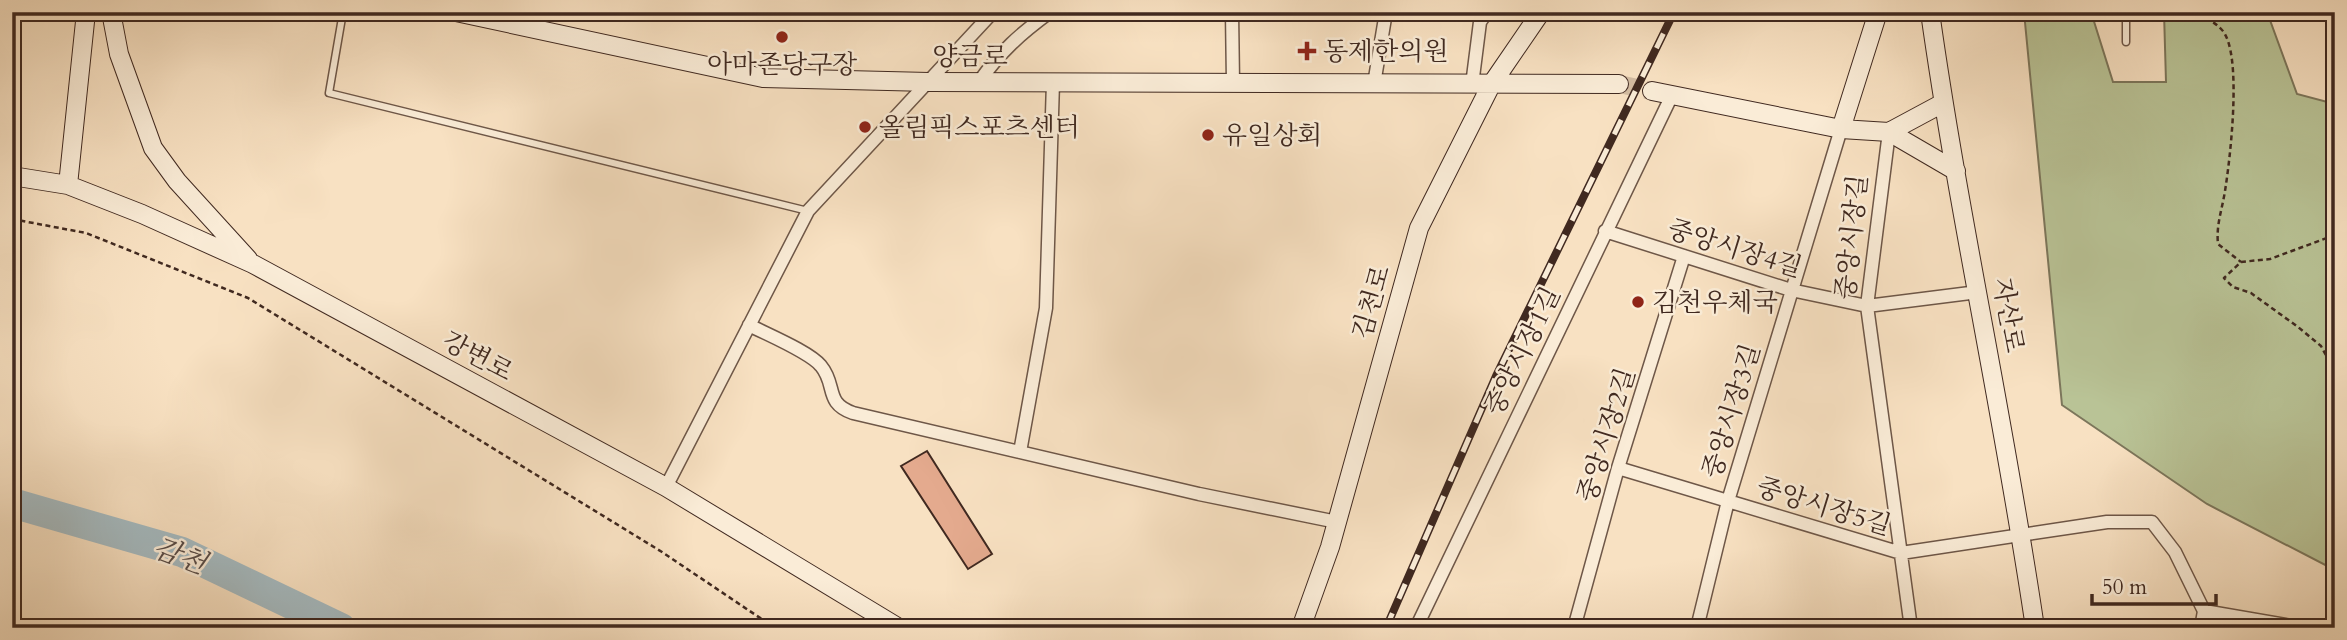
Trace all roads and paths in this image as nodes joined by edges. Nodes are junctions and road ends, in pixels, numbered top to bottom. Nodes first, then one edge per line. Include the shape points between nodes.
1 (86, 12) edge
2 (111, 12) edge
3 (343, 12) edge
4 (456, 12) edge
5 (993, 12) edge
6 (1050, 12) edge
7 (1232, 12) edge
8 (1386, 12) edge
9 (1487, 12) edge
10 (1541, 12) edge
11 (1878, 12) edge
12 (1930, 12) edge
13 (2120, 12) edge
14 (2190, 12) edge
15 (2126, 42) dead end
16 (929, 82) junction
17 (979, 82) junction
18 (1053, 82) junction
19 (1233, 83) junction
20 (1374, 84) junction
21 (1619, 84) tunnel mouth
22 (1472, 85) junction
23 (1491, 85) junction
24 (1651, 91) tunnel mouth
25 (1672, 95) junction
26 (1943, 103) junction
27 (1841, 129) junction
28 (1889, 132) junction
29 (1956, 171) junction
30 (12, 176) edge
31 (68, 185) junction
32 (807, 211) junction
33 (12, 219) edge
34 (1605, 231) junction
35 (2335, 235) edge
36 (1684, 256) junction
37 (2241, 262) junction
38 (253, 264) junction
39 (1791, 290) junction
40 (1978, 292) junction
41 (1867, 306) junction
42 (749, 325) junction
43 (2335, 372) edge
44 (1020, 452) junction
45 (1618, 468) junction
46 (666, 487) junction
47 (1728, 502) junction
48 (1337, 522) junction
49 (2022, 534) junction
50 (1901, 553) junction
51 (2204, 611) junction
52 (775, 628) edge
53 (899, 628) edge
54 (1301, 628) edge
55 (1416, 628) edge
56 (1574, 628) edge
57 (1697, 628) edge
58 (1911, 628) edge
59 (2035, 628) edge
60 (2201, 628) edge
61 (2303, 628) edge

1 - 31 street
2 - 38 street via 119,54 153,148
3 - 32 lane via 329,93
4 - 16 street, 양금로 via 763,78
5 - 16 street
6 - 17 street via 996,57
7 - 19 street
8 - 20 street
9 - 22 street via 1480,22
10 - 23 street, 김천로
11 - 27 street
12 - 26 street, 자산로
13 - 15 lane via 2126,20
14 - 37 path via 2206,17 2224,32 2230,53 2232,124 2216,229 2218,244
16 - 17 street, 양금로
16 - 32 street
17 - 18 street, 양금로
18 - 19 street, 양금로
18 - 44 street via 1046,308
19 - 20 street, 양금로
20 - 22 street, 양금로
21 - 23 street
22 - 23 street, 양금로
23 - 48 street, 김천로 via 1419,228
24 - 25 street
25 - 27 street
25 - 34 street, 중앙시장1길
26 - 28 street
26 - 29 street, 자산로
27 - 28 street
27 - 39 street, 중앙시장3길
28 - 29 street
28 - 41 street, 중앙시장길
29 - 40 street, 자산로
30 - 31 street, 강변로
31 - 38 street, 강변로
32 - 42 street
33 - 52 path via 86,233 248,299 662,552
34 - 36 street, 중앙시장4길
34 - 55 street, 중앙시장1길
35 - 37 path via 2270,258
36 - 39 street, 중앙시장4길
36 - 45 street, 중앙시장2길
37 - 43 path via 2224,278 2321,346
38 - 46 street, 강변로
39 - 41 street, 중앙시장4길
39 - 47 street, 중앙시장3길
40 - 41 street, 중앙시장4길
40 - 49 street, 자산로
41 - 50 street, 중앙시장길
42 - 44 street via 820,364 841,409
42 - 46 street
44 - 48 street
45 - 47 street, 중앙시장5길
45 - 56 street, 중앙시장2길
46 - 53 street, 강변로
47 - 50 street, 중앙시장5길
47 - 57 street, 중앙시장3길
48 - 54 street, 김천로
49 - 50 street, 중앙시장5길
49 - 51 street, 중앙시장5길 via 2108,522 2152,523 2175,552
49 - 59 street, 자산로
50 - 58 street, 중앙시장길
51 - 60 street
51 - 61 street

